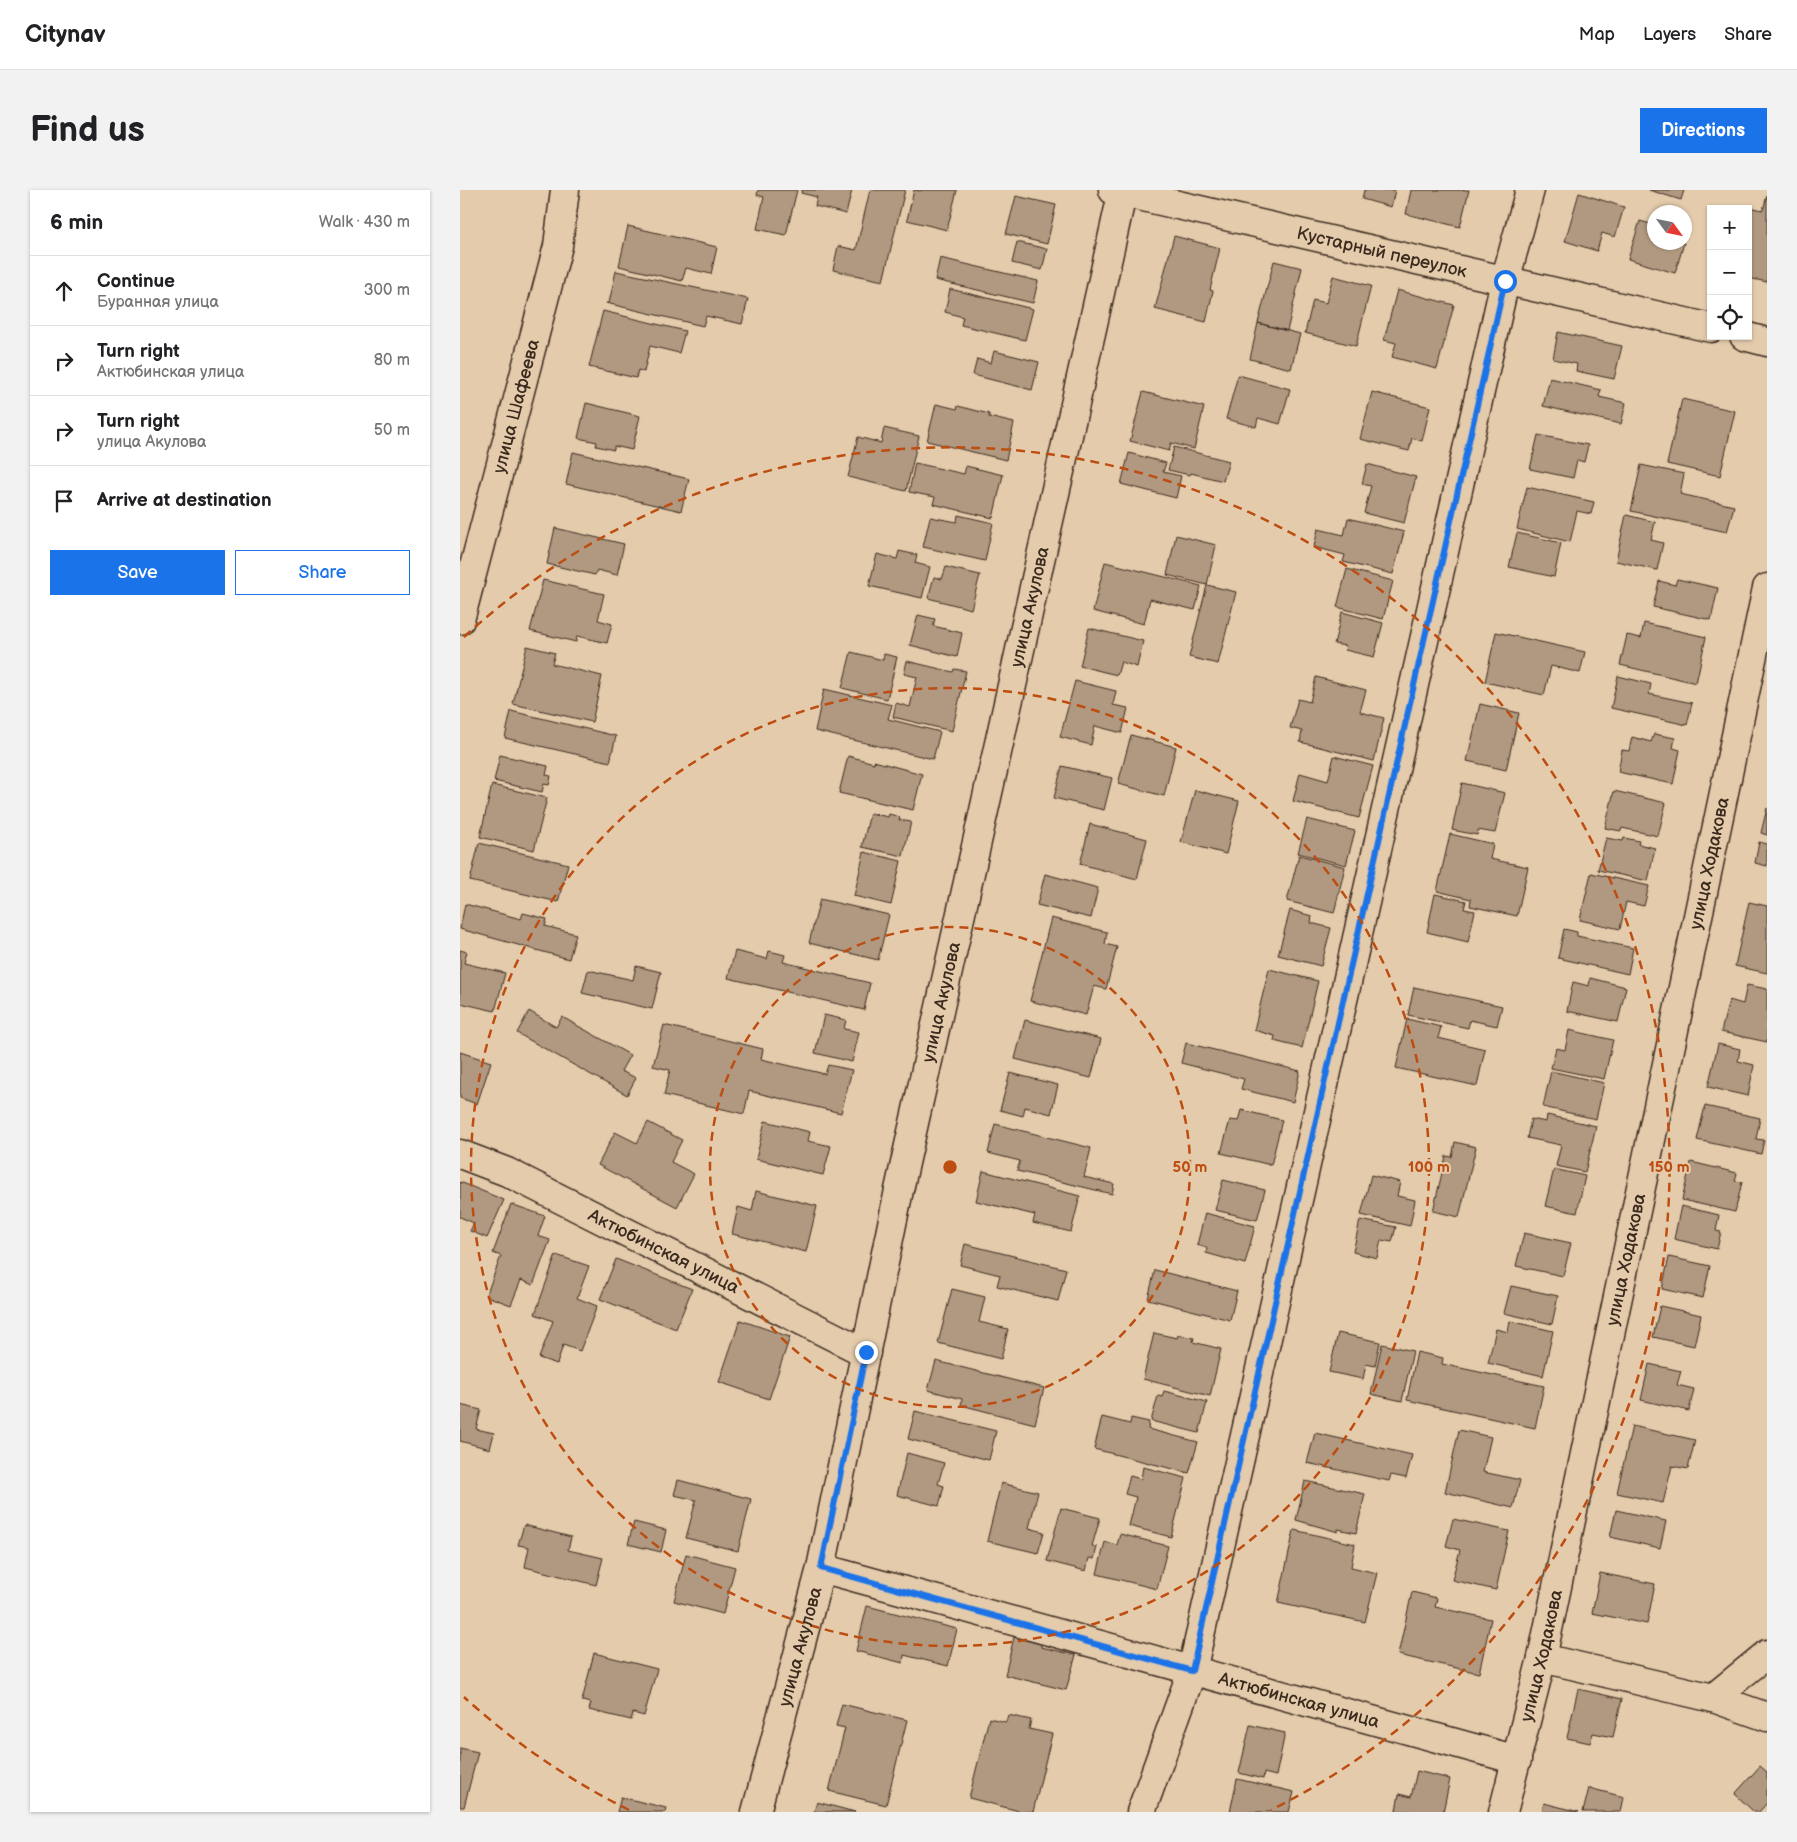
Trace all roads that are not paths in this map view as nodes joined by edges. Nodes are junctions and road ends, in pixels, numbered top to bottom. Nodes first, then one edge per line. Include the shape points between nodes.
1 (565, 190) edge
2 (1530, 190) edge
3 (1119, 191) edge
4 (1505, 281) junction
5 (1707, 327) edge
6 (1752, 338) edge
7 (1767, 342) edge
8 (1767, 588) edge
9 (460, 620) edge
10 (460, 1154) edge
11 (866, 1352) junction
12 (821, 1568) junction
13 (1767, 1654) edge
14 (1542, 1658) junction
15 (1192, 1671) junction
16 (1713, 1698) junction
17 (1767, 1717) edge
18 (1517, 1760) junction
19 (756, 1812) edge
20 (1141, 1812) edge
21 (1503, 1812) edge

1 - 9 street, улица Шафеева via 558,246
2 - 4 street
3 - 4 street, Кустарный переулок
3 - 11 street, улица Акулова
4 - 5 street, Кустарный переулок
4 - 15 street
6 - 7 street
8 - 14 street, улица Ходакова
10 - 11 street, Актюбинская улица via 508,1172
11 - 12 street, улица Акулова
12 - 15 street, Актюбинская улица
12 - 19 street, улица Акулова
13 - 16 street
14 - 16 street
14 - 18 street, улица Ходакова
15 - 18 street, Актюбинская улица
15 - 20 street
16 - 17 street
18 - 21 street, улица Ходакова

